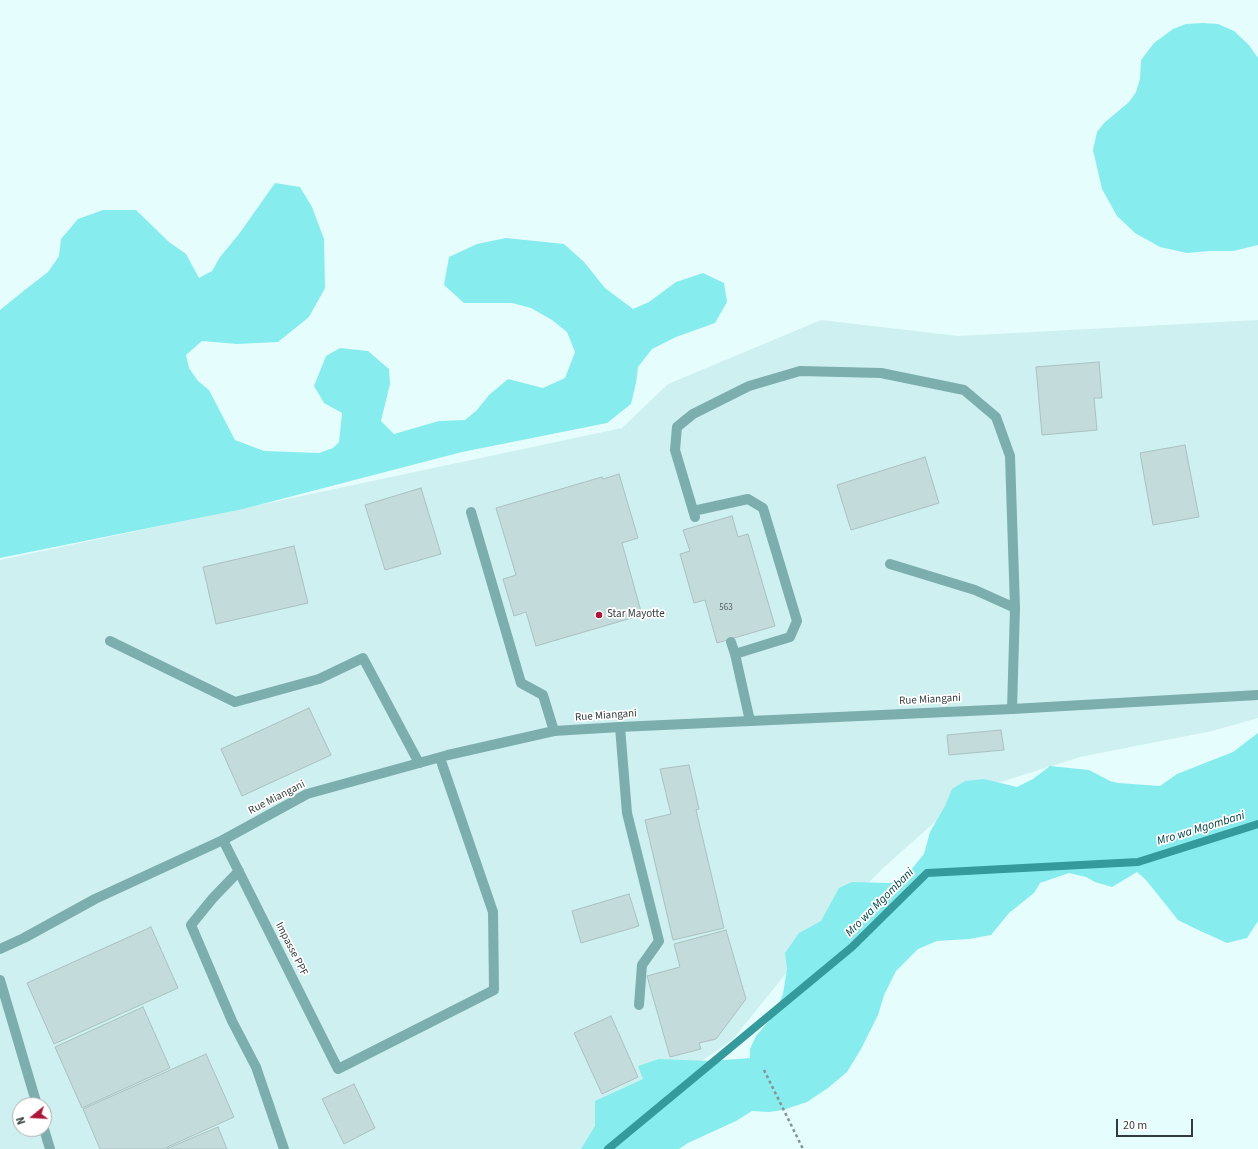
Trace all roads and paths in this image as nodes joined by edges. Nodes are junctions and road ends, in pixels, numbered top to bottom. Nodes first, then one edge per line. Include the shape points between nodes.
1 (472, 512) dead end
2 (890, 564) dead end
3 (1015, 608) junction
4 (110, 641) dead end
5 (731, 642) dead end
6 (735, 654) junction
7 (1258, 695) edge
8 (1012, 709) junction
9 (750, 721) junction
10 (620, 726) junction
11 (554, 731) junction
12 (440, 758) junction
13 (420, 764) junction
14 (223, 840) junction
15 (239, 871) junction
16 (0, 949) edge
17 (0, 980) edge
18 (639, 1005) dead end
19 (764, 1070) dead end
20 (35, 1097) edge
21 (46, 1137) edge
22 (50, 1149) edge
23 (284, 1149) edge
24 (803, 1149) edge

1 - 11 street via 521,683 543,695
2 - 3 street via 975,590
3 - 6 street via 1010,456 996,417 964,390 881,373 800,371 749,386 693,414 677,428 675,450 694,514 748,499 763,508 797,621 790,637
3 - 8 street
4 - 13 street via 235,702 319,679 363,658
5 - 6 street
6 - 9 street
7 - 8 street, Rue Miangani
8 - 9 street, Rue Miangani
9 - 10 street, Rue Miangani
10 - 11 street, Rue Miangani
10 - 18 street via 627,813 659,941 642,964
11 - 12 street, Rue Miangani
12 - 13 street, Rue Miangani
12 - 15 street, Impasse PPF via 493,912 494,990 338,1069
13 - 14 street, Rue Miangani via 307,794
14 - 15 street, Impasse PPF
14 - 16 street, Rue Miangani via 95,899
15 - 23 street via 191,925 232,1020 256,1067
17 - 20 street
19 - 24 path
21 - 22 street

